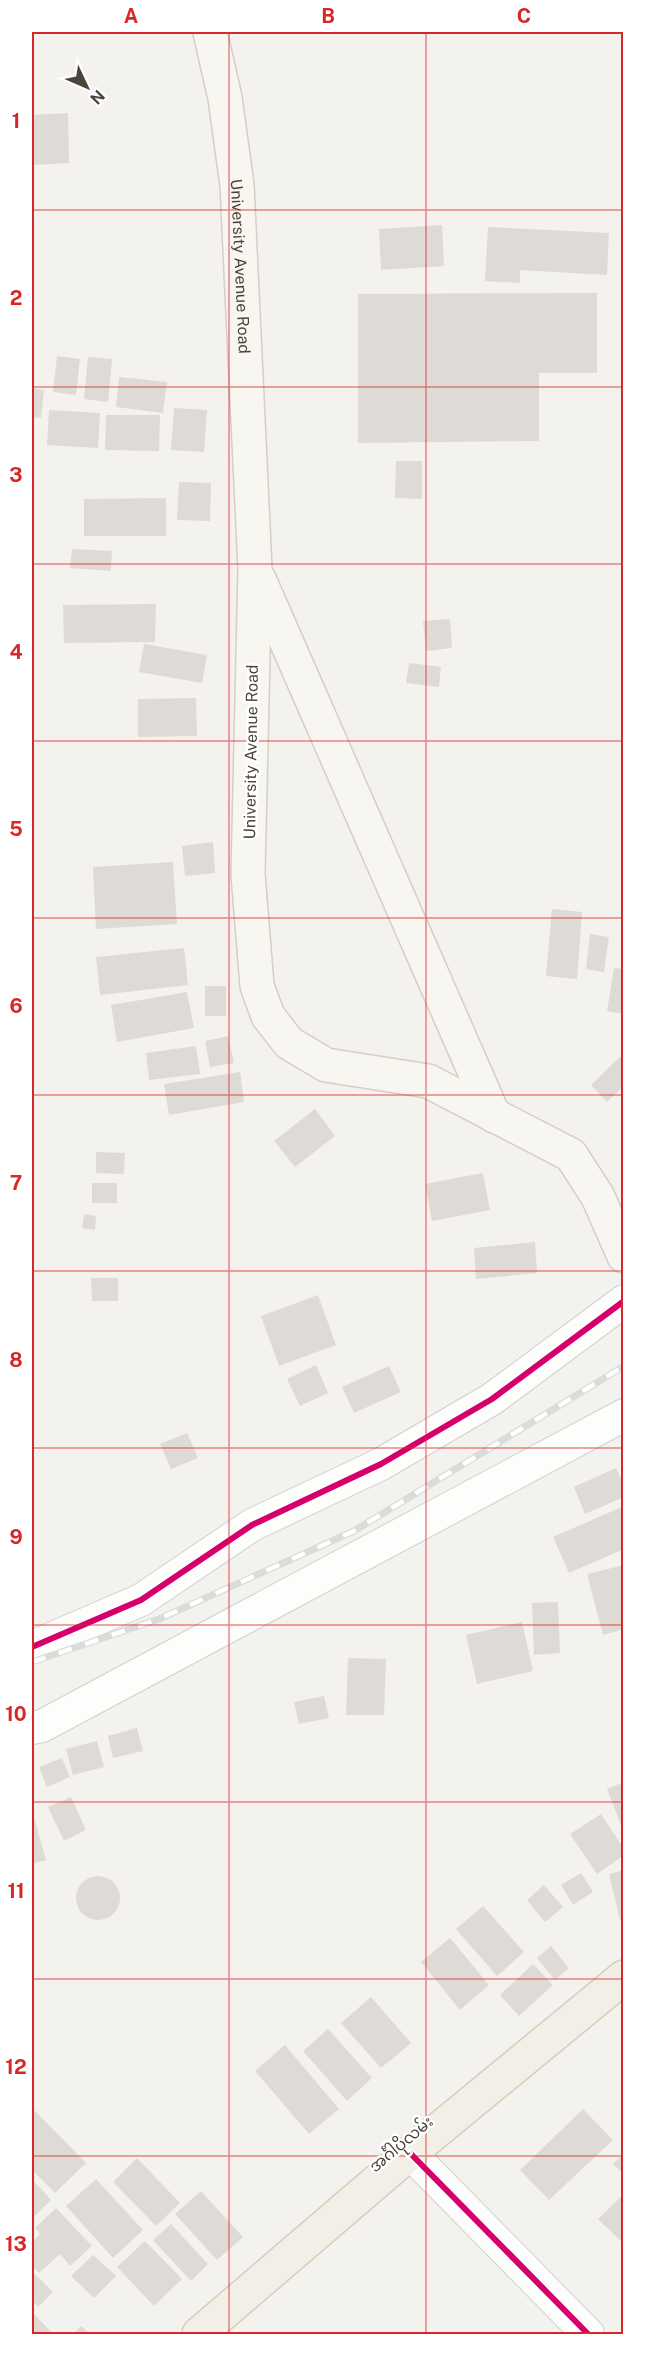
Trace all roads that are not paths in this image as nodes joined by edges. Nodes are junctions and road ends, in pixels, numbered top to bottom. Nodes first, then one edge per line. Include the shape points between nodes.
1 (210, 32) edge
2 (255, 569) junction
3 (494, 1116) junction
4 (624, 1256) edge
5 (624, 1301) edge
6 (624, 1415) edge
7 (32, 1647) edge
8 (32, 1728) edge
9 (624, 1977) edge
10 (410, 2154) junction
11 (199, 2334) edge
12 (588, 2334) edge

1 - 2 main road, University Avenue Road via 225,98 237,185
2 - 3 main road
2 - 3 main road, University Avenue Road via 248,874 257,986 268,1016 290,1043 326,1065 428,1081
3 - 4 main road, University Avenue Road via 571,1155 598,1197
5 - 7 street via 492,1399 391,1458 252,1525 141,1600
6 - 8 street
9 - 10 main road, အင်္ဂါပိုလမ်း
10 - 11 main road, အင်္ဂါပိုလမ်း
10 - 12 street

